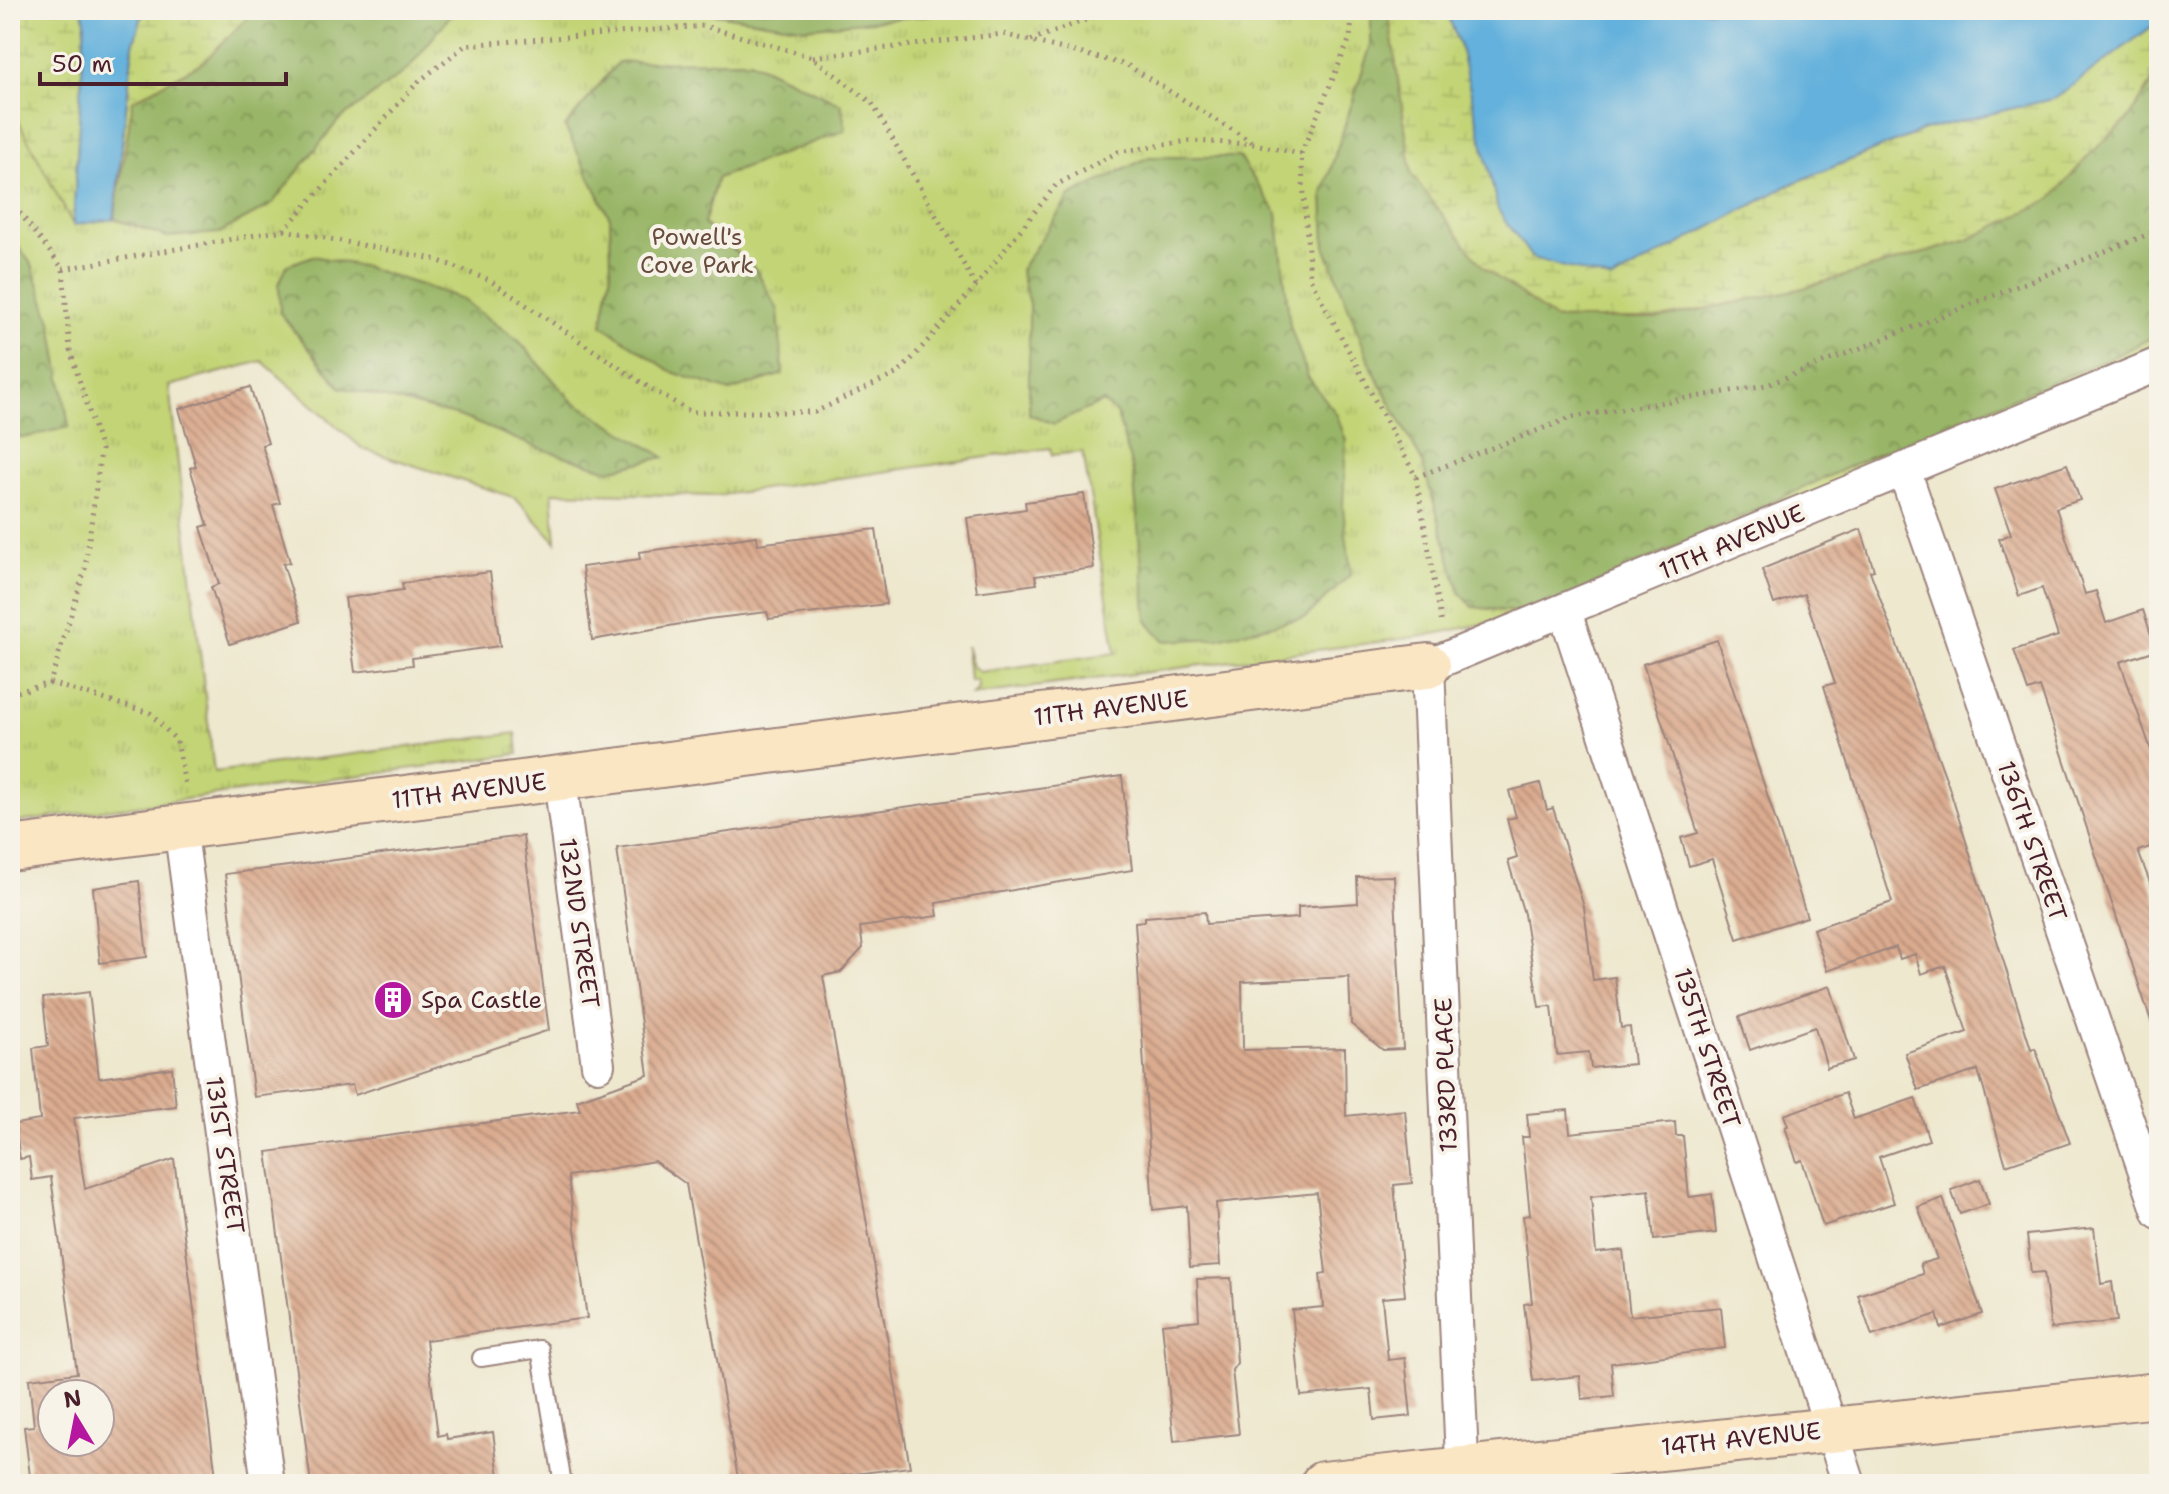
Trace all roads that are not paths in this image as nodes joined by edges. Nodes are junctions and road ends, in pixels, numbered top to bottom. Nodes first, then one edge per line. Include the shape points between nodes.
1 (2159, 364) edge
2 (1904, 470) junction
3 (1565, 611) junction
4 (1439, 662) junction
5 (560, 780) junction
6 (182, 805) junction
7 (10, 849) edge
8 (598, 1065) dead end
9 (2159, 1212) edge
10 (481, 1358) dead end
11 (2159, 1395) edge
12 (1833, 1430) junction
13 (1463, 1476) edge
14 (268, 1484) edge
15 (563, 1484) edge
16 (1323, 1484) edge
17 (1849, 1484) edge

1 - 2 street, 11TH AVENUE
2 - 3 street, 11TH AVENUE
2 - 9 street, 136TH STREET
3 - 4 street, 11TH AVENUE
3 - 12 street, 135TH STREET
4 - 5 street, 11TH AVENUE
4 - 13 street, 133RD PLACE
5 - 6 street, 11TH AVENUE
5 - 8 street, 132ND STREET
6 - 7 street, 11TH AVENUE
6 - 14 street, 131ST STREET
10 - 15 lane via 540,1349
11 - 12 street, 14TH AVENUE
12 - 13 street, 14TH AVENUE
12 - 17 street, 135TH STREET
13 - 16 street, 14TH AVENUE

